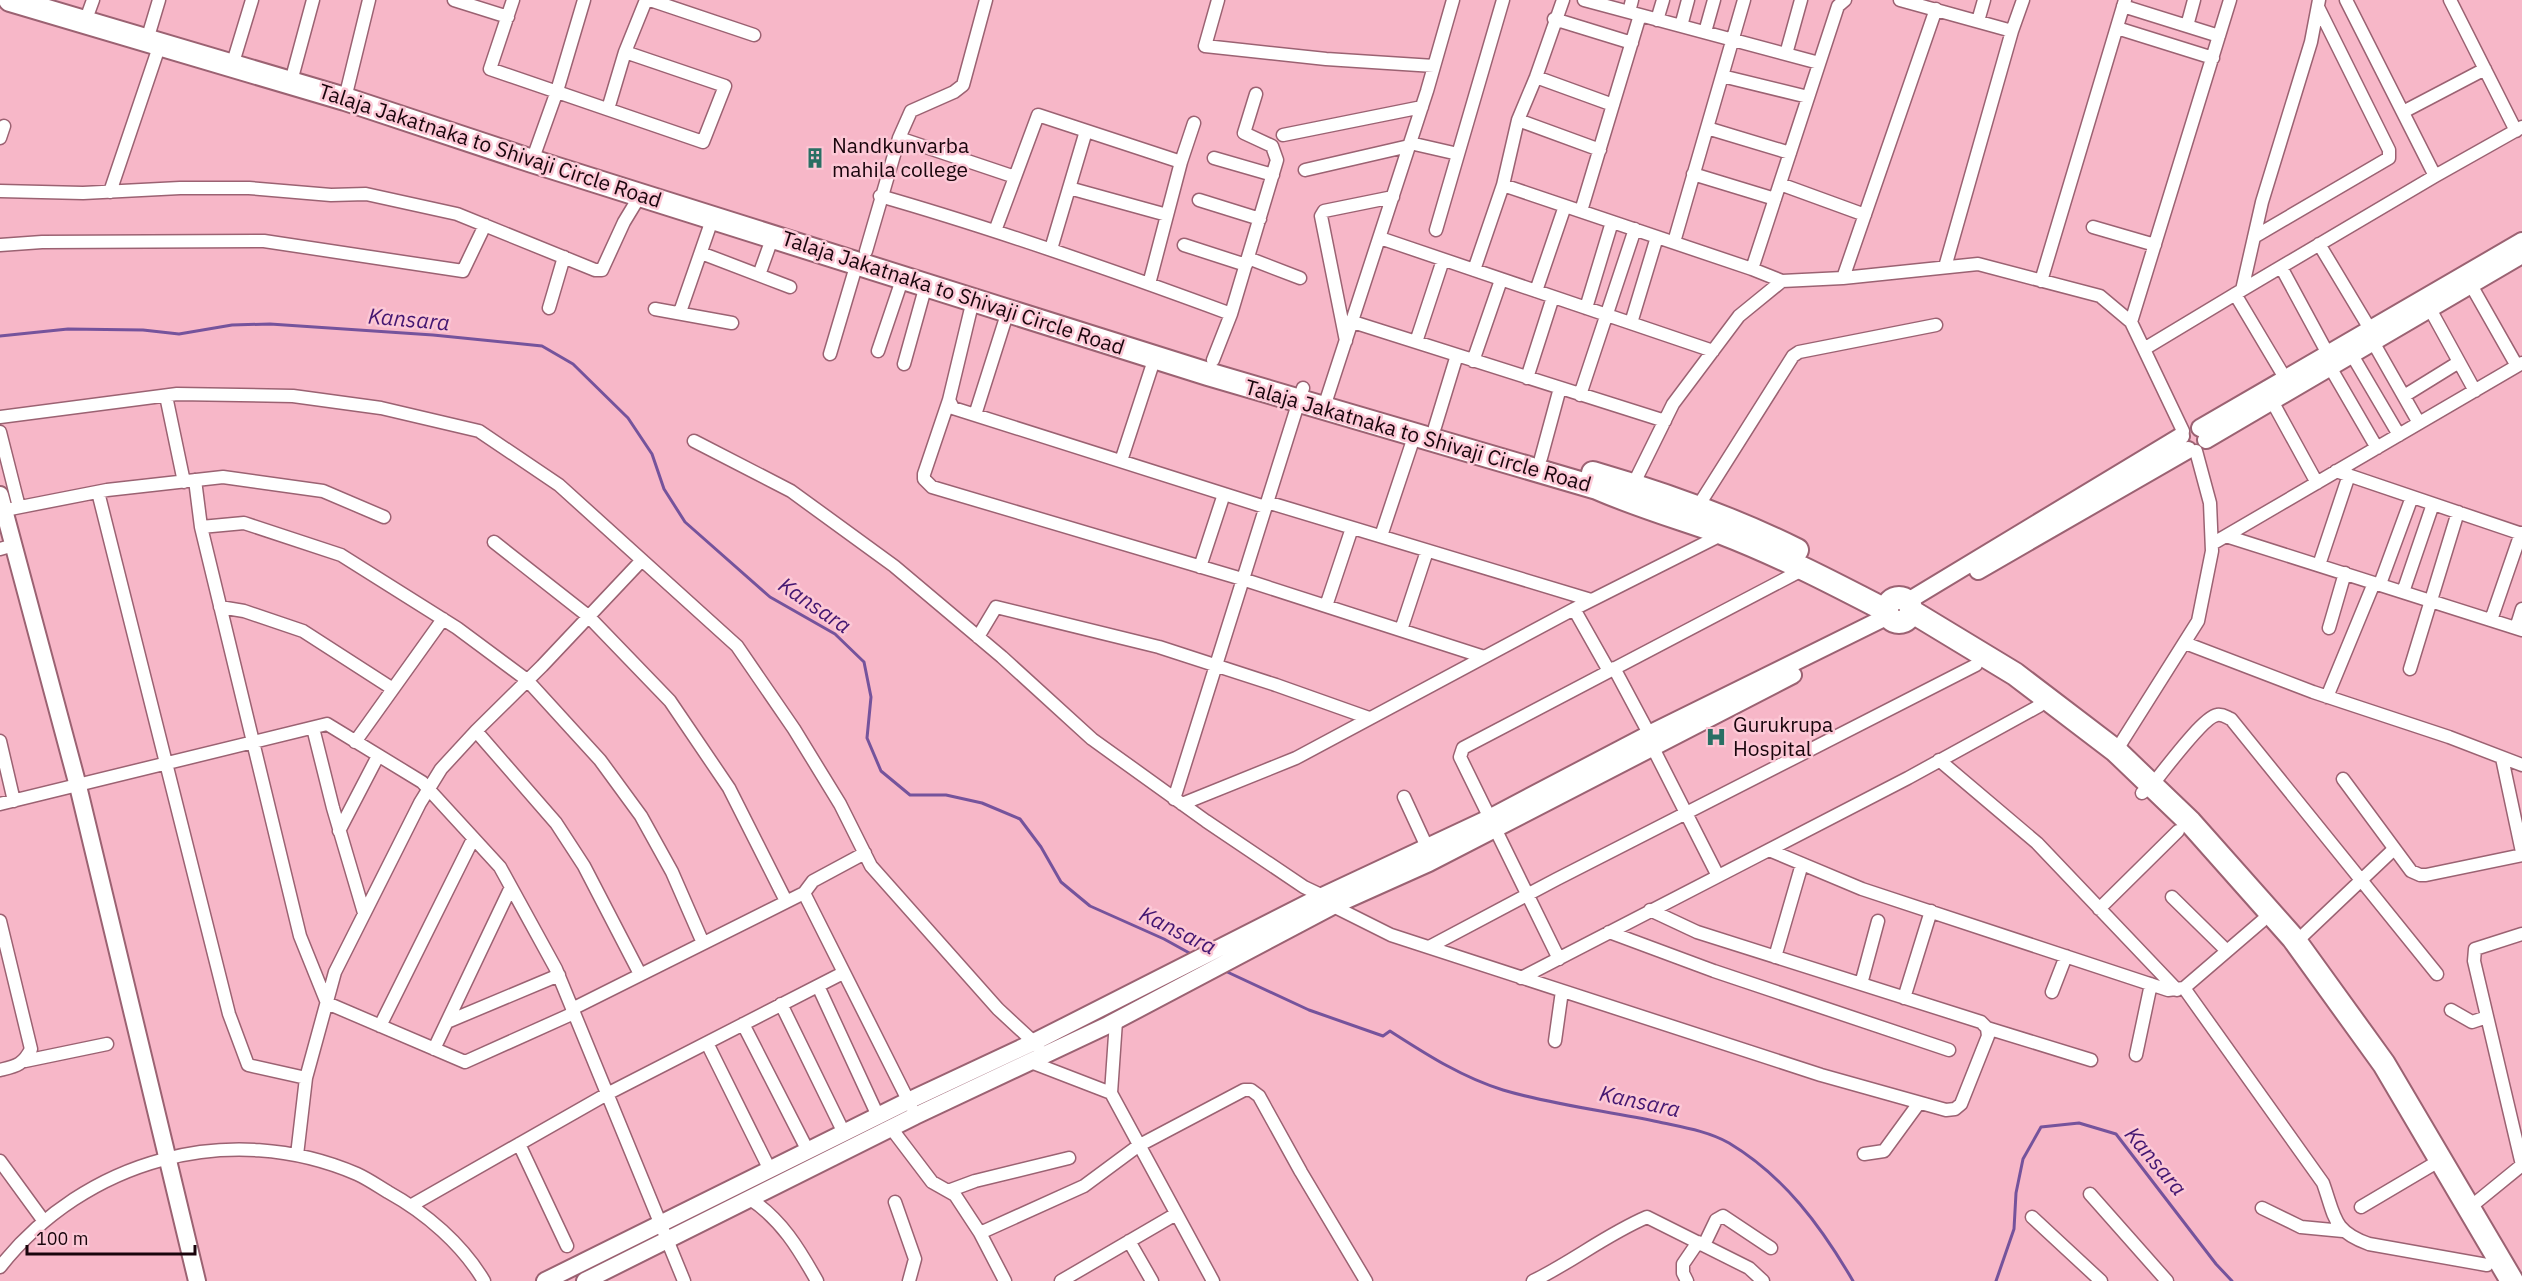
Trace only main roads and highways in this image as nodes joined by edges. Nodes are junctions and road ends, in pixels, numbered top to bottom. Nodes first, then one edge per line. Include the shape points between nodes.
1 (54, 0) edge
2 (19, 1) edge
3 (91, 5) edge
4 (155, 37) junction
5 (534, 157) junction
6 (862, 257) junction
7 (1301, 394) junction
8 (1425, 431) junction
9 (1900, 611) junction
10 (2147, 789) junction
11 (2493, 1273) edge
12 (2522, 1278) edge
13 (2514, 1281) edge

1 - 3 highway, Talaja Jakatnaka to Shivaji Circle Road
2 - 4 highway, Talaja Jakatnaka to Shivaji Circle Road
3 - 4 highway, Talaja Jakatnaka to Shivaji Circle Road
4 - 5 highway, Talaja Jakatnaka to Shivaji Circle Road
4 - 5 highway, Talaja Jakatnaka to Shivaji Circle Road via 347,90
5 - 6 highway, Talaja Jakatnaka to Shivaji Circle Road
5 - 6 highway, Talaja Jakatnaka to Shivaji Circle Road via 773,236
6 - 7 highway, Talaja Jakatnaka to Shivaji Circle Road via 1213,360
6 - 7 highway, Talaja Jakatnaka to Shivaji Circle Road via 926,285 1155,357
7 - 8 highway, Talaja Jakatnaka to Shivaji Circle Road
8 - 9 highway, Talaja Jakatnaka to Shivaji Circle Road via 1722,534
8 - 9 highway, Talaja Jakatnaka to Shivaji Circle Road via 1541,458 1633,485 1752,528
9 - 10 highway, Talaja Jakatnaka to Shivaji Circle Road via 2039,706
9 - 10 highway, Talaja Jakatnaka to Shivaji Circle Road via 2006,668 2116,751
10 - 11 highway, Talaja Jakatnaka to Shivaji Circle Road via 2178,831 2262,921 2358,1042 2410,1125
10 - 13 highway, Talaja Jakatnaka to Shivaji Circle Road via 2190,822 2296,942 2392,1076
12 - 13 highway

